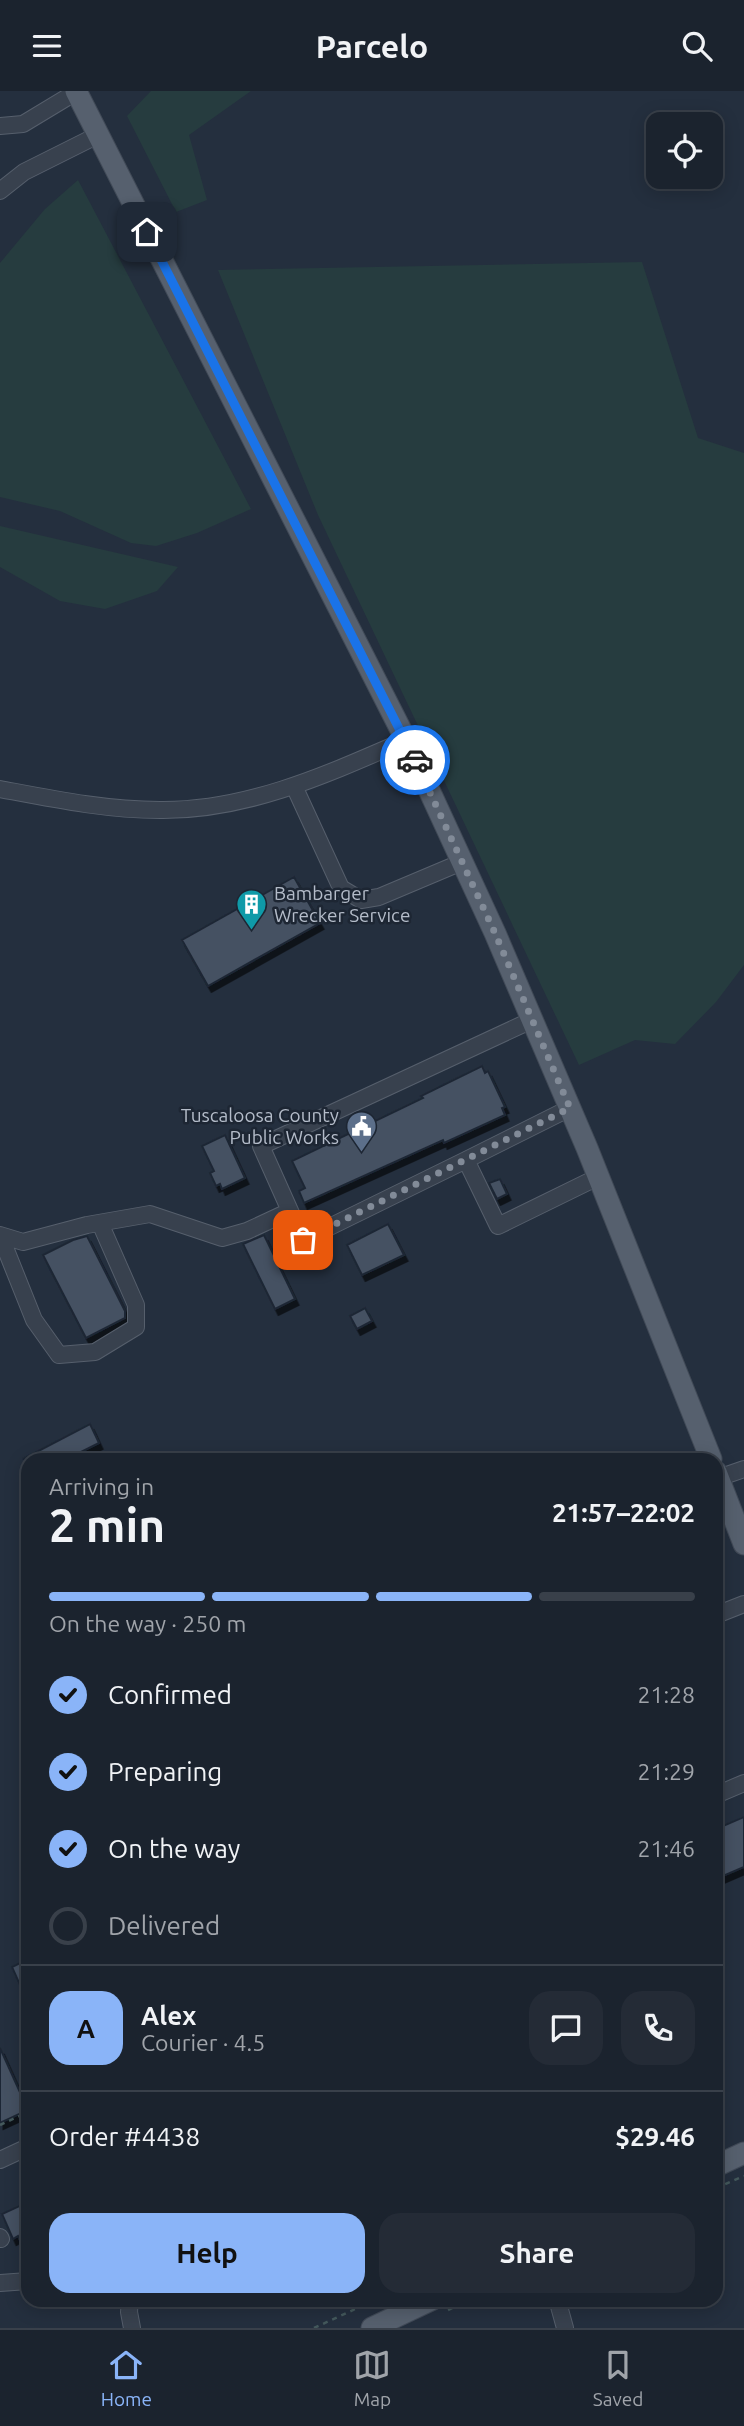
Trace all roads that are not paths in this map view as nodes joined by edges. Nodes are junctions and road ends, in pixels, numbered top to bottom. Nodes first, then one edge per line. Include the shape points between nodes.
1 (76, 91) edge
2 (0, 127) edge
3 (98, 135) junction
4 (0, 191) edge
5 (406, 740) junction
6 (294, 786) junction
7 (0, 789) edge
8 (462, 862) junction
9 (532, 1020) junction
10 (570, 1108) junction
11 (466, 1160) junction
12 (598, 1177) junction
13 (290, 1211) junction
14 (100, 1223) junction
15 (708, 1453) edge
16 (744, 1469) edge
17 (723, 1470) edge
18 (723, 1490) edge
19 (744, 1544) edge
20 (744, 1604) edge
21 (723, 1612) edge
22 (744, 1783) edge
23 (723, 1792) edge
24 (21, 2150) edge
25 (744, 2153) edge
26 (0, 2160) edge
27 (723, 2163) edge
28 (21, 2282) edge
29 (0, 2283) edge
30 (129, 2307) edge
31 (416, 2307) edge
32 (558, 2307) edge
33 (132, 2328) edge
34 (372, 2328) edge
35 (565, 2328) edge

1 - 2 street via 23,124
1 - 3 main road
3 - 4 street via 24,172
3 - 5 main road
5 - 6 street
5 - 8 main road
6 - 7 street via 218,805 159,810 101,806
6 - 8 street via 341,888 361,900 379,897
8 - 9 main road
9 - 10 main road
9 - 13 street via 261,1146
10 - 11 street
10 - 12 main road
11 - 12 street via 498,1226
11 - 13 street via 303,1240
12 - 15 main road
13 - 14 street via 222,1238 150,1214
14 - 14 street via 23,1242 0,1235 34,1320 59,1355 95,1352 136,1327 136,1305
16 - 17 street
18 - 19 main road
20 - 21 street
22 - 23 street
24 - 26 street
25 - 27 main road
28 - 29 street
30 - 33 street
31 - 34 main road
32 - 35 street

